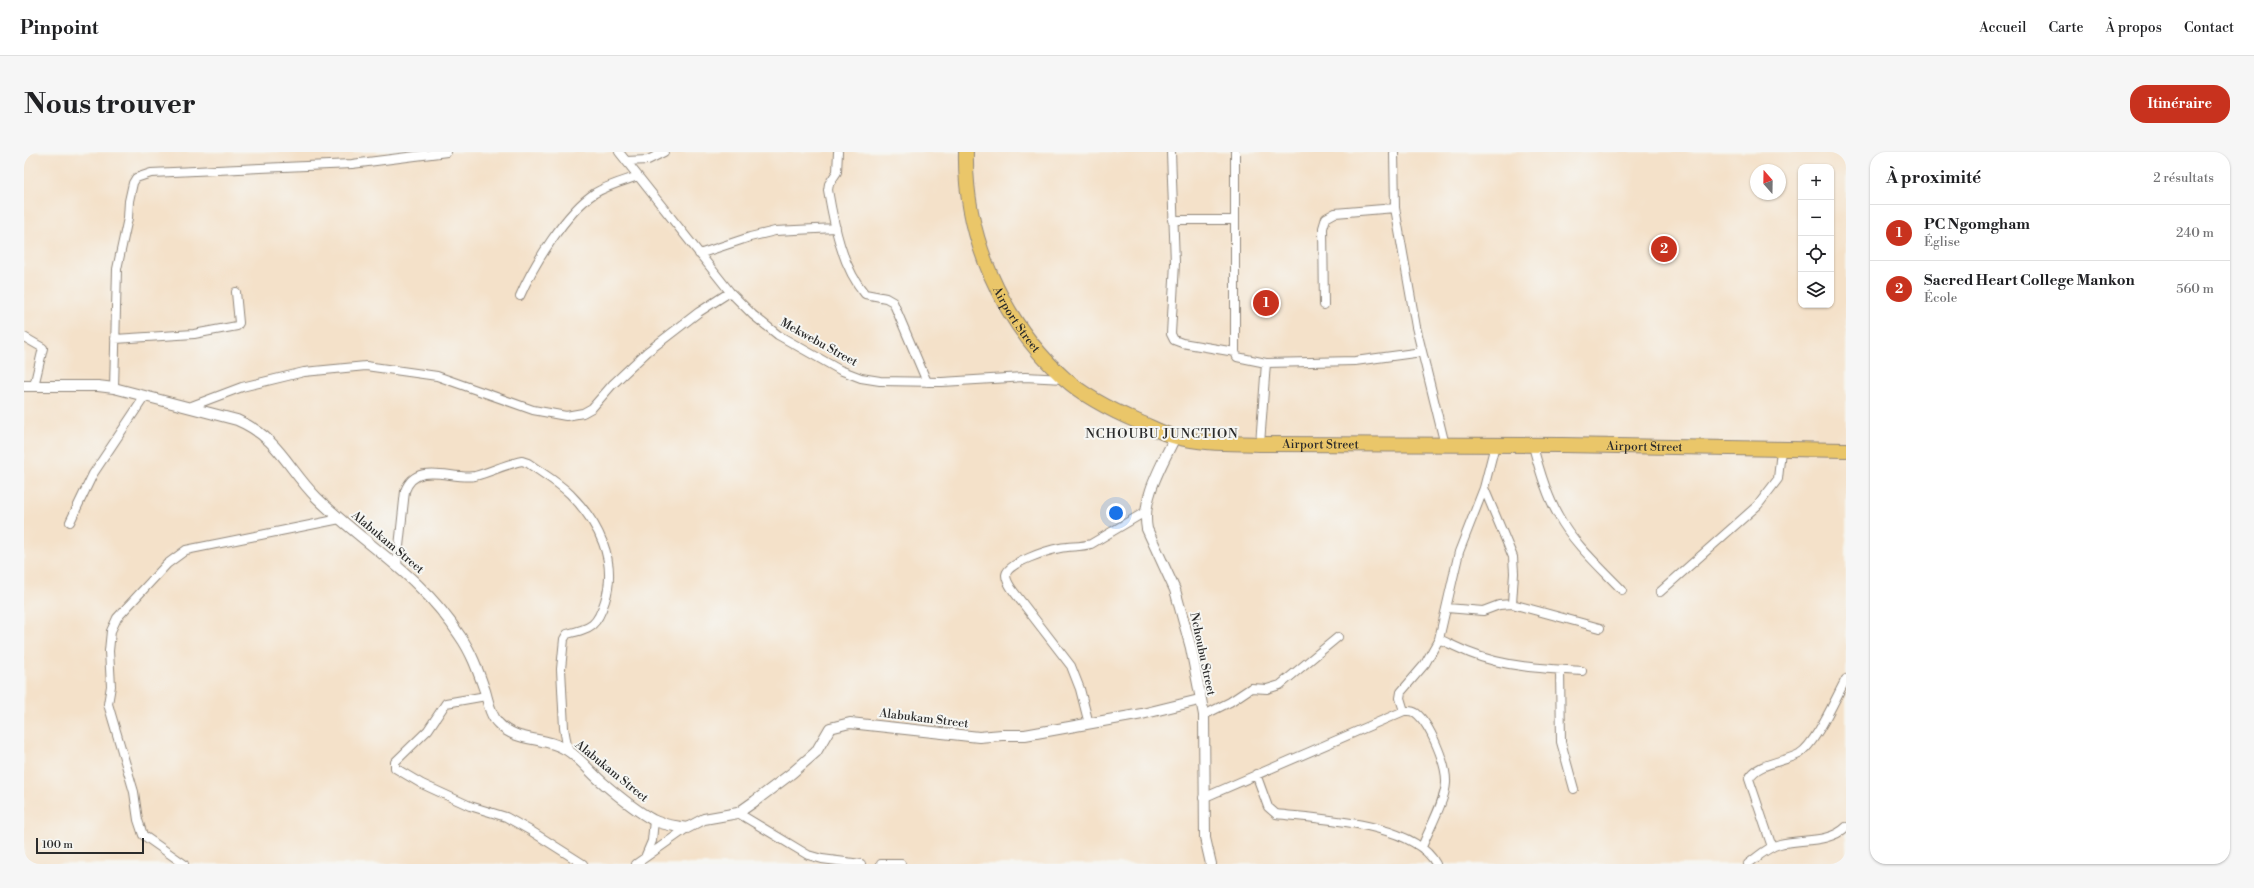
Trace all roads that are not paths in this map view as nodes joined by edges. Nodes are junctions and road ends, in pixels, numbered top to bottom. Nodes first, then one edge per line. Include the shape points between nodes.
1 (447, 152) edge
2 (619, 152) edge
3 (664, 152) edge
4 (838, 152) edge
5 (966, 152) edge
6 (1171, 152) edge
7 (1235, 152) edge
8 (1394, 152) edge
9 (626, 161) junction
10 (638, 176) junction
11 (1395, 208) junction
12 (1172, 220) junction
13 (1235, 220) junction
14 (836, 228) junction
15 (699, 254) junction
16 (236, 292) dead end
17 (730, 292) junction
18 (520, 296) dead end
19 (1324, 305) dead end
20 (24, 337) edge
21 (115, 339) junction
22 (1235, 352) junction
23 (1422, 352) junction
24 (1266, 363) junction
25 (1065, 379) junction
26 (927, 382) junction
27 (29, 386) edge
28 (114, 388) junction
29 (144, 396) junction
30 (189, 407) junction
31 (1175, 437) junction
32 (1260, 444) junction
33 (1445, 445) junction
34 (1495, 445) junction
35 (1533, 446) junction
36 (1781, 450) junction
37 (1846, 450) edge
38 (1484, 488) junction
39 (1144, 512) junction
40 (340, 519) junction
41 (70, 522) dead end
42 (397, 566) junction
43 (1622, 590) dead end
44 (1660, 592) dead end
45 (1512, 604) junction
46 (1447, 608) junction
47 (1600, 628) dead end
48 (1338, 637) dead end
49 (1439, 639) junction
50 (1560, 670) junction
51 (1582, 671) dead end
52 (1846, 679) edge
53 (486, 696) junction
54 (1199, 700) junction
55 (1404, 711) junction
56 (1204, 715) junction
57 (1089, 724) junction
58 (568, 751) junction
59 (1256, 774) junction
60 (1574, 789) dead end
61 (1203, 798) junction
62 (738, 813) junction
63 (654, 820) junction
64 (1846, 827) edge
65 (687, 828) junction
66 (1422, 847) junction
67 (1772, 847) junction
68 (646, 855) junction
69 (184, 864) edge
70 (583, 864) edge
71 (636, 864) edge
72 (861, 864) edge
73 (881, 864) edge
74 (901, 864) edge
75 (1210, 864) edge
76 (1436, 864) edge
77 (1748, 864) edge

1 - 21 street via 352,164 151,173 139,176 131,191 117,269
2 - 9 street, Mekwebu Street
3 - 9 street via 648,160
4 - 14 street via 837,172 828,190
5 - 25 highway, Airport Street via 970,205 986,262 997,290 1029,341
6 - 12 street
7 - 13 street
8 - 11 street
9 - 10 street, Mekwebu Street
10 - 15 street, Mekwebu Street
10 - 18 street via 596,192 584,201 532,270
11 - 19 street via 1335,213 1326,218 1323,228
11 - 23 street
12 - 13 street
12 - 22 street via 1175,263 1171,334 1174,340 1182,343
13 - 22 street
14 - 15 street via 775,231
14 - 26 street via 846,262 862,290 871,297 886,298 893,302
15 - 17 street, Mekwebu Street
16 - 21 street via 240,323 237,326 194,334
17 - 26 street, Mekwebu Street via 778,335 840,370 861,378 880,381
17 - 30 street via 647,352 592,408 583,413 566,416 533,410 437,376 366,366 304,372 242,387
20 - 27 street via 43,348
21 - 28 street
22 - 24 street via 1237,357
23 - 24 street via 1355,361
23 - 33 street
24 - 32 street
25 - 26 street, Mekwebu Street via 1025,377
25 - 31 highway, Airport Street via 1110,410
27 - 28 street, Alabukam Street
28 - 29 street, Alabukam Street
29 - 30 street, Alabukam Street
29 - 41 street via 93,474
30 - 40 street, Alabukam Street via 237,420 255,428 268,439 316,497
31 - 32 highway, Airport Street via 1211,442
31 - 39 street via 1157,475
32 - 33 highway, Airport Street
33 - 34 highway, Airport Street
34 - 35 highway, Airport Street
34 - 38 street
35 - 36 highway, Airport Street
35 - 43 street via 1540,473 1558,516 1581,546
36 - 37 highway, Airport Street
36 - 44 street via 1778,479 1766,496
38 - 45 street via 1513,557
38 - 46 street via 1459,552
39 - 54 street, Nchoubu Street via 1147,529 1177,598 1191,648
39 - 57 street via 1091,544 1059,548 1034,556 1009,568 1007,572 1007,580 1014,592 1071,666
40 - 42 street, Alabukam Street
40 - 69 street via 186,550 167,564 117,618 111,632 109,651 111,686 108,704 134,792 138,820 145,838
42 - 53 street, Alabukam Street via 427,592 448,617 472,655
42 - 58 street via 405,491 412,478 435,473 472,476 522,461 569,493 600,532 610,567 608,592 600,616 589,629 567,634 564,639 561,669 564,728
45 - 46 street via 1483,610
45 - 47 street
46 - 49 street
48 - 56 street via 1280,685 1266,690 1250,688
49 - 50 street via 1495,661
49 - 55 street via 1425,664 1401,692
50 - 51 street
50 - 60 street via 1562,742
52 - 67 street via 1815,737 1800,753 1751,774 1749,779
53 - 58 street, Alabukam Street via 496,721 511,734 550,743
53 - 70 street via 446,704 428,730 395,762 395,768 412,779 470,806 506,817
54 - 56 street, Nchoubu Street
54 - 57 street, Alabukam Street
55 - 59 street
55 - 66 street via 1416,713 1427,726 1440,756 1446,782
56 - 61 street, Nchoubu Street
57 - 62 street, Alabukam Street via 1025,735 979,737 857,724 830,728 816,752
58 - 63 street, Alabukam Street via 602,782
59 - 61 street
59 - 66 street via 1268,807 1276,814 1342,820 1381,830
61 - 75 street, Nchoubu Street via 1205,838
62 - 65 street, Alabukam Street via 704,819
62 - 72 street via 808,855 822,860
63 - 65 street, Alabukam Street
63 - 68 street via 652,841
64 - 67 street via 1841,833
65 - 68 street
66 - 76 street
67 - 77 street
68 - 71 street
73 - 74 street

